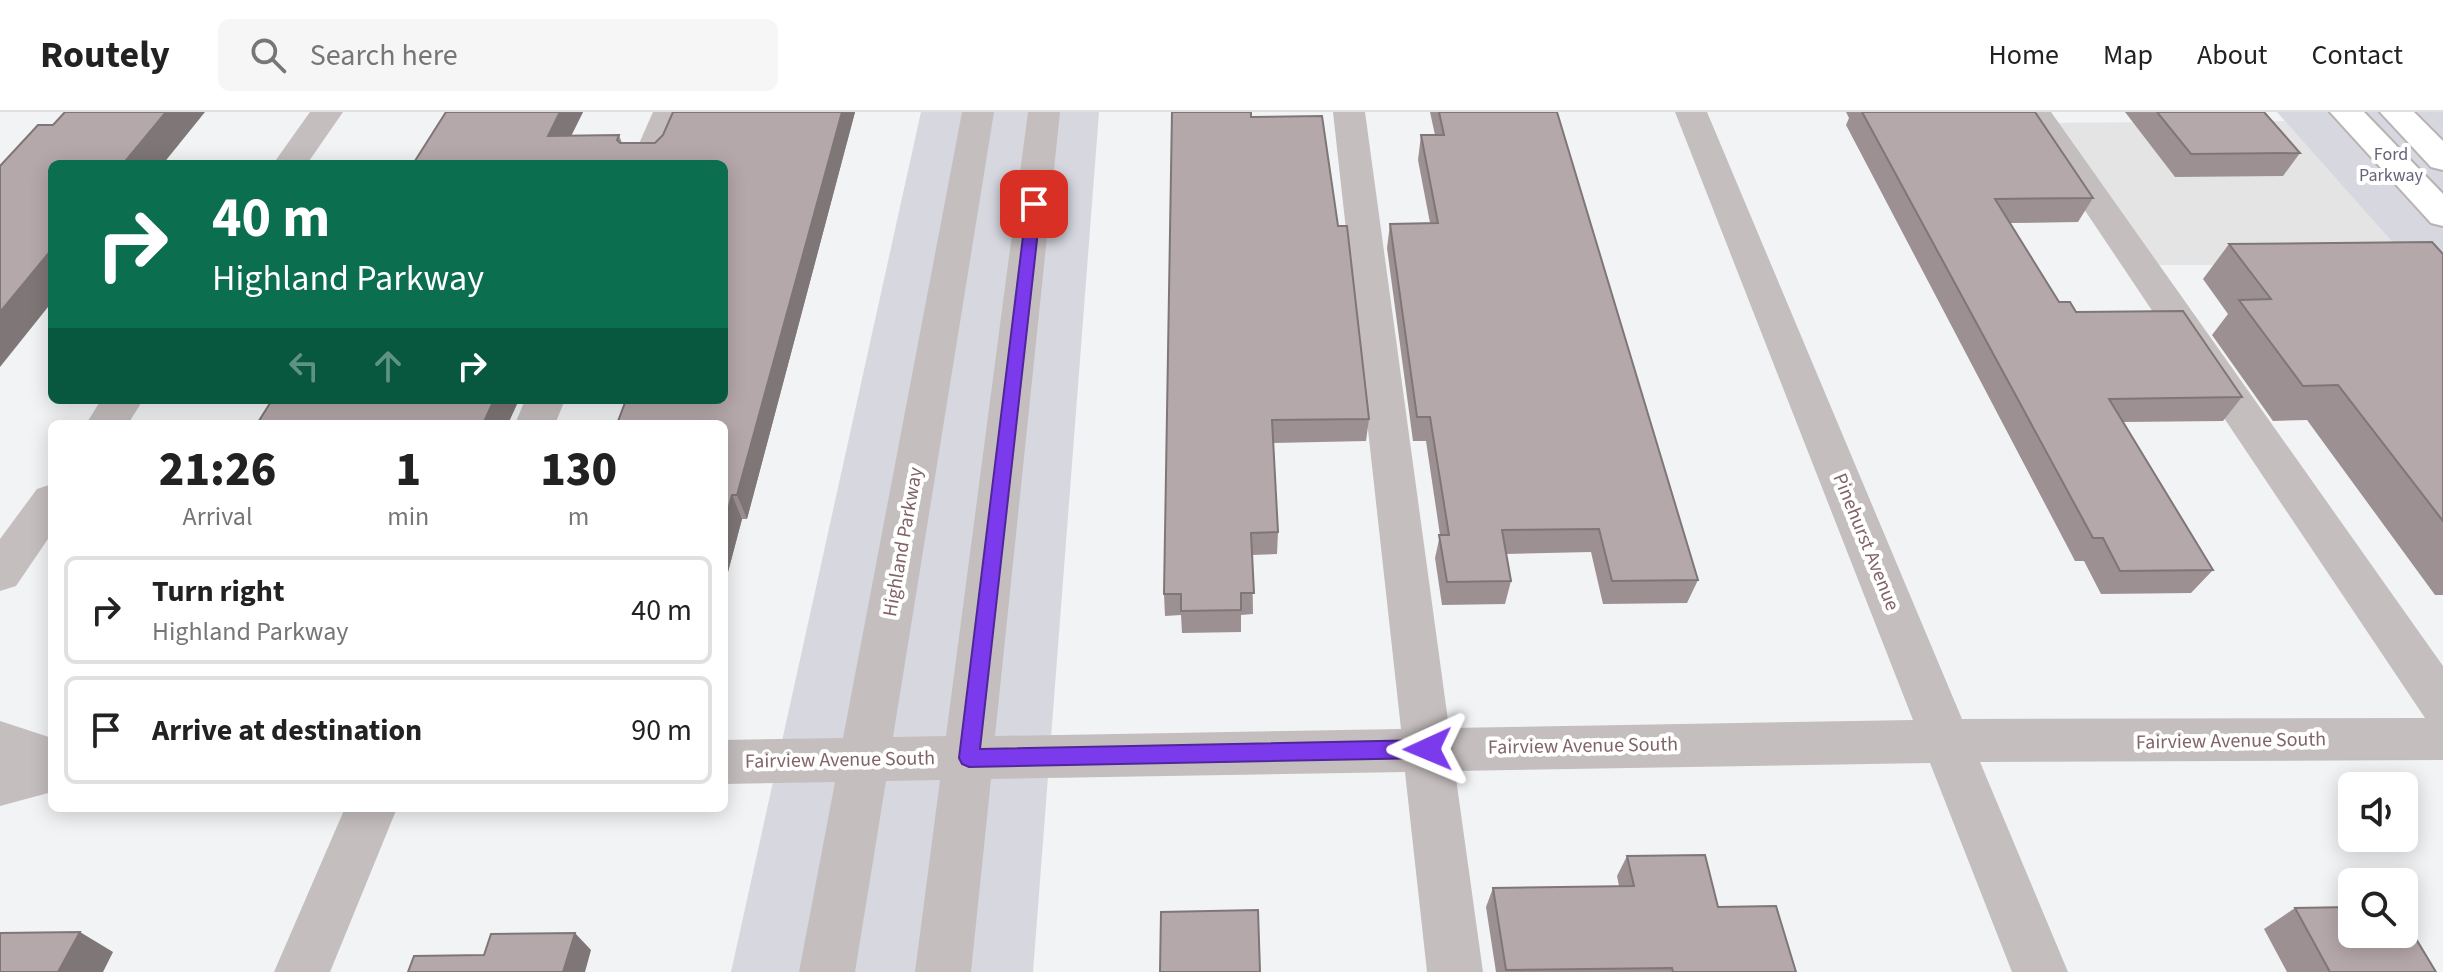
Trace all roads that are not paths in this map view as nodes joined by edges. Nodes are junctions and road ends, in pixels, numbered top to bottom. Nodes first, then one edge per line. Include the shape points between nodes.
1 (327, 112) edge
2 (669, 112) edge
3 (978, 112) edge
4 (1044, 112) edge
5 (1349, 112) edge
6 (1691, 112) edge
7 (2035, 112) edge
8 (2346, 112) edge
9 (2396, 112) edge
10 (293, 160) edge
11 (649, 160) edge
12 (2443, 160) edge
13 (2443, 215) edge
14 (48, 506) edge
15 (0, 573) edge
16 (2443, 705) edge
17 (2443, 739) edge
18 (1947, 741) junction
19 (0, 743) edge
20 (1428, 749) junction
21 (969, 758) junction
22 (48, 759) edge
23 (865, 759) junction
24 (728, 762) edge
25 (48, 771) edge
26 (0, 784) edge
27 (369, 812) edge
28 (302, 972) edge
29 (827, 972) edge
30 (943, 972) edge
31 (1455, 972) edge
32 (2040, 972) edge

1 - 10 street
2 - 11 street
3 - 23 street, Highland Parkway
4 - 21 street
5 - 20 street
6 - 18 street, Pinehurst Avenue
7 - 16 street
8 - 13 main road
9 - 12 main road
14 - 15 street
17 - 18 street, Fairview Avenue South
18 - 20 street, Fairview Avenue South
18 - 32 street, Pinehurst Avenue
19 - 22 street
20 - 21 street, Fairview Avenue South
20 - 31 street
21 - 23 street, Fairview Avenue South
21 - 30 street
23 - 24 street, Fairview Avenue South
23 - 29 street, Highland Parkway
25 - 26 street
27 - 28 street

